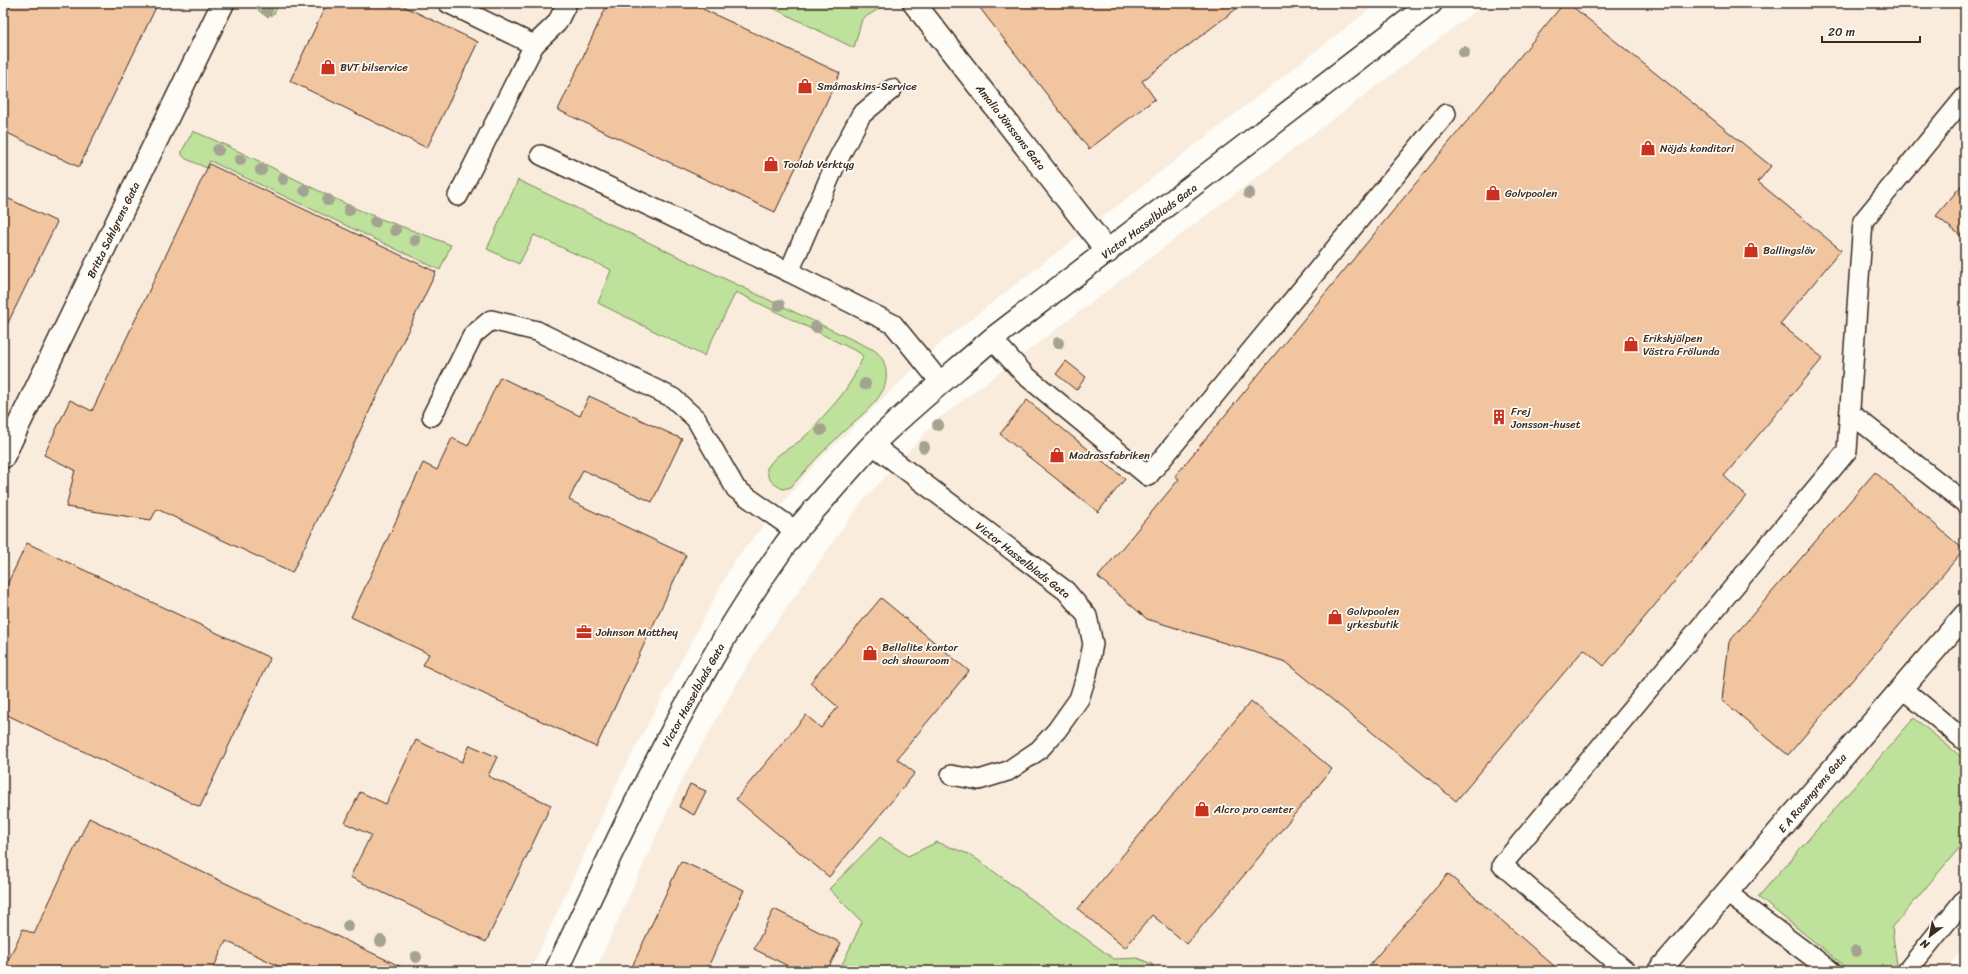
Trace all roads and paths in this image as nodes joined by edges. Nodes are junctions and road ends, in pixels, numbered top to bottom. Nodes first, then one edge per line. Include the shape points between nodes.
1 (223, 3) edge
2 (448, 3) edge
3 (567, 3) edge
4 (914, 3) edge
5 (1431, 3) edge
6 (534, 45) junction
7 (892, 89) dead end
8 (1965, 97) edge
9 (1446, 114) dead end
10 (541, 155) dead end
11 (458, 196) dead end
12 (1108, 252) junction
13 (789, 272) junction
14 (992, 339) junction
15 (941, 383) junction
16 (1850, 412) junction
17 (432, 416) dead end
18 (873, 445) junction
19 (3, 456) edge
20 (1965, 503) edge
21 (796, 531) junction
22 (1965, 615) edge
23 (1902, 688) junction
24 (1965, 741) edge
25 (951, 775) dead end
26 (1727, 893) junction
27 (1965, 899) edge
28 (556, 971) edge
29 (1626, 971) edge
30 (1659, 971) edge
31 (1831, 971) edge
32 (1907, 971) edge

1 - 19 street, Britta Sahlgrens Gata
2 - 6 lane
3 - 6 lane via 557,23
4 - 12 street, Amalia Jönssons Gata
5 - 12 street, Victor Hasselblads Gata
6 - 11 lane
7 - 13 lane via 860,115 836,163
8 - 16 lane via 1863,222
9 - 14 lane via 1148,476 1026,376
10 - 13 lane
12 - 14 street, Victor Hasselblads Gata
13 - 15 lane via 893,324
14 - 15 street, Victor Hasselblads Gata
15 - 18 street, Victor Hasselblads Gata
16 - 20 lane
16 - 29 lane via 1847,451 1502,865
17 - 21 lane via 473,335 491,320 537,331 673,398 696,419 736,489
18 - 21 street, Victor Hasselblads Gata
18 - 25 lane, Victor Hasselblads Gata via 1066,591 1087,616 1093,644 1088,674 1079,700 1040,750 1008,771 979,780
21 - 28 street, Victor Hasselblads Gata via 736,620 683,710 627,820
22 - 23 street, E A Rosengrens Gata
23 - 24 lane
23 - 26 street, E A Rosengrens Gata
26 - 30 street, E A Rosengrens Gata
26 - 31 lane
27 - 32 lane

